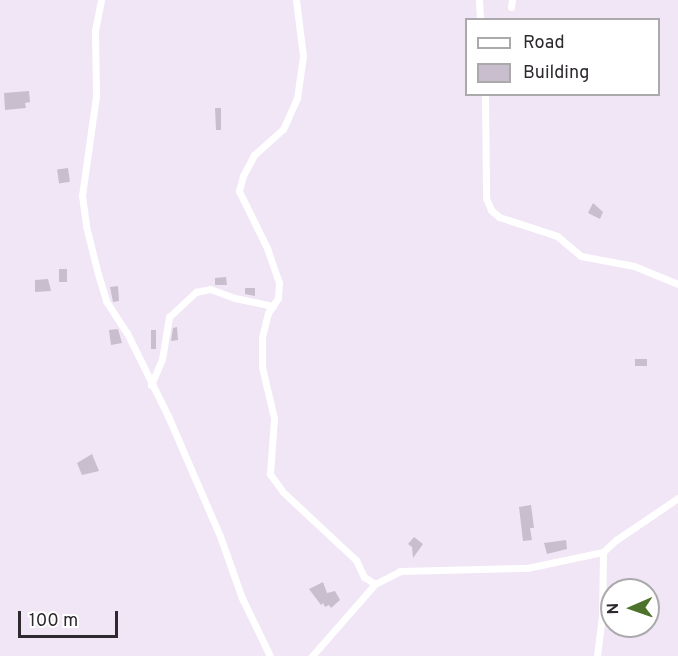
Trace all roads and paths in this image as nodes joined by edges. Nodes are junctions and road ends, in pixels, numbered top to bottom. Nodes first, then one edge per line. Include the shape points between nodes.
1 (101, 0) edge
2 (296, 0) edge
3 (479, 0) edge
4 (480, 18) edge
5 (485, 96) edge
6 (678, 284) edge
7 (273, 306) junction
8 (151, 385) junction
9 (678, 498) edge
10 (603, 552) junction
11 (375, 584) junction
12 (270, 656) edge
13 (312, 656) edge
14 (597, 656) edge

1 - 8 street via 95,30 96,96 83,211 106,301 127,333
2 - 7 street via 303,56 297,98 283,129 254,155 240,185 241,196 279,283
3 - 4 street
5 - 6 street via 486,198 499,217 557,236 581,256 634,266
7 - 8 street via 210,288 196,292 168,317 162,359
7 - 11 street via 262,338 262,367 274,418 270,474 283,492 356,560 364,577
8 - 12 street
9 - 10 street
10 - 11 street via 526,568 400,571
10 - 14 street
11 - 13 street

